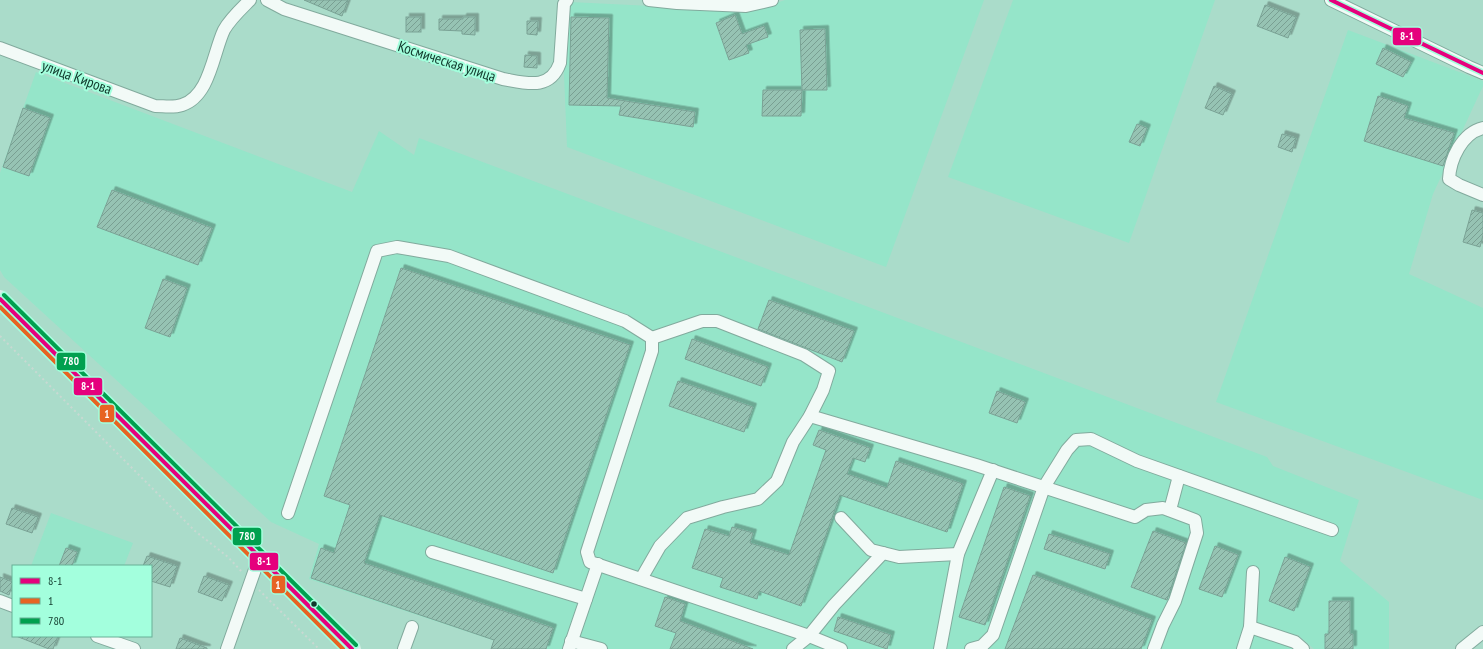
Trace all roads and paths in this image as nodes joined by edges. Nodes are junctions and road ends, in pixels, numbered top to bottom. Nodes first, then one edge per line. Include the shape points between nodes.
1 (250, 0) edge
2 (267, 0) edge
3 (566, 0) edge
4 (649, 0) edge
5 (772, 0) edge
6 (1331, 0) edge
7 (0, 48) edge
8 (1483, 73) edge
9 (1483, 128) edge
10 (1483, 195) edge
11 (0, 299) edge
12 (0, 336) edge
13 (652, 338) junction
14 (810, 416) junction
15 (993, 470) junction
16 (1179, 476) junction
17 (1044, 487) junction
18 (1170, 510) junction
19 (288, 513) dead end
20 (841, 518) dead end
21 (1332, 530) dead end
22 (432, 552) dead end
23 (883, 553) junction
24 (958, 554) junction
25 (259, 558) junction
26 (598, 564) junction
27 (1254, 572) dead end
28 (641, 579) junction
29 (250, 581) junction
30 (586, 599) junction
31 (0, 601) edge
32 (12, 606) edge
33 (412, 627) dead end
34 (1250, 627) junction
35 (1483, 632) edge
36 (809, 636) junction
37 (100, 637) edge
38 (570, 645) edge
39 (134, 649) edge
40 (227, 649) edge
41 (319, 649) edge
42 (352, 649) edge
43 (404, 649) edge
44 (600, 649) edge
45 (793, 649) edge
46 (841, 649) edge
47 (940, 649) edge
48 (971, 649) edge
49 (1154, 649) edge
50 (1243, 649) edge
51 (1303, 649) edge
52 (1462, 649) edge

1 - 7 street, улица Кирова via 224,29 200,92 182,105 155,106
2 - 3 street, Космическая улица via 284,9 503,79 533,84 541,83 557,72
4 - 5 street via 746,6
6 - 8 street
9 - 10 street via 1468,135 1457,150 1449,179 1459,186
11 - 25 main road
12 - 29 path via 195,531 228,557
13 - 14 street via 702,321 717,321 804,355 829,371
13 - 19 street via 625,321 449,256 397,247 377,251
13 - 26 street via 652,351 587,552 590,562
14 - 15 street
14 - 28 street via 793,442 777,481 758,499 723,506 688,518 660,546
15 - 17 street
15 - 24 street
16 - 17 street via 1137,461 1091,439 1076,440
16 - 18 street
16 - 21 street
17 - 18 street via 1135,517 1146,510
17 - 48 street via 993,635 982,646
18 - 49 street via 1195,520 1197,532 1175,601
20 - 23 street via 871,550
22 - 30 street
23 - 24 street via 899,557
23 - 36 street
24 - 47 street
25 - 29 street
25 - 42 main road
26 - 28 street
26 - 30 street
27 - 34 street
28 - 36 street
29 - 40 street
29 - 41 path
30 - 38 street
31 - 32 street
33 - 43 street
34 - 50 street
34 - 51 street via 1294,642
35 - 52 street
36 - 45 street
36 - 46 street
37 - 39 street
38 - 44 street

